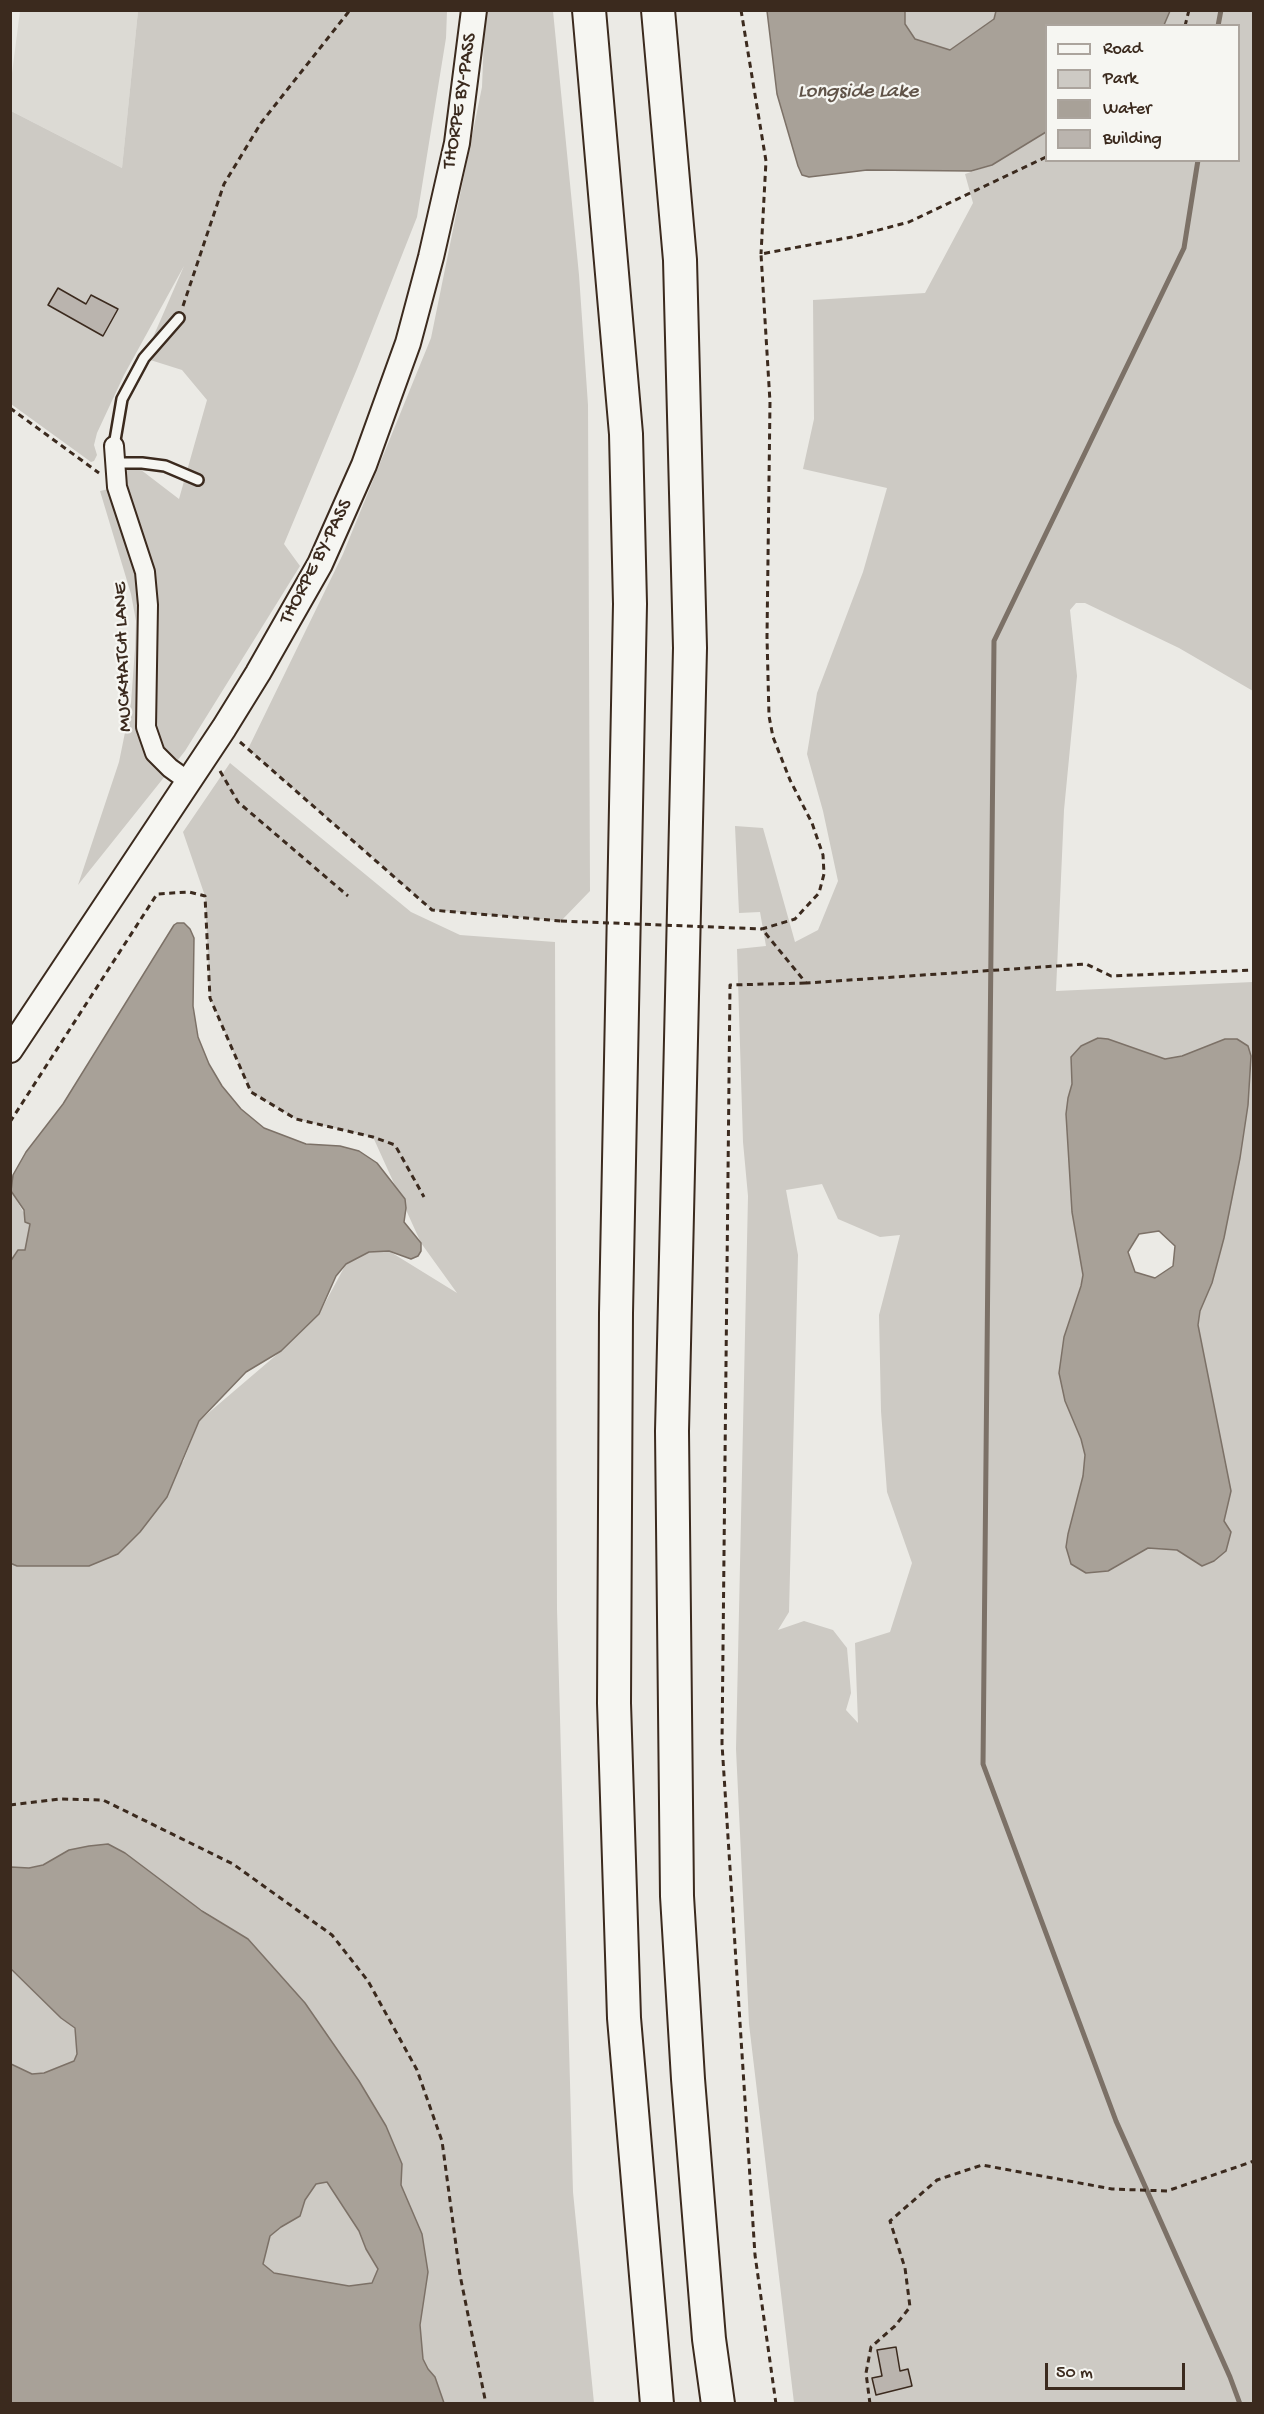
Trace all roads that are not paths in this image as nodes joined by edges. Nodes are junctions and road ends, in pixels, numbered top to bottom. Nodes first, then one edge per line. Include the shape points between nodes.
1 (474, 10) edge
2 (589, 10) edge
3 (658, 10) edge
4 (179, 318) road end
5 (114, 455) junction
6 (198, 480) dead end
7 (189, 781) junction
8 (10, 1050) edge
9 (657, 2403) edge
10 (718, 2403) edge

1 - 7 main road, THORPE BY-PASS via 456,143 431,257 408,343 364,465 320,564 258,674
2 - 9 highway via 626,434 630,604 616,1313 614,1703 624,2018
3 - 10 highway via 680,260 690,648 672,1431 677,1896 709,2339
4 - 5 lane, MUCKHATCH LANE via 144,358 122,399
5 - 6 lane via 165,466
5 - 7 street, MUCKHATCH LANE via 117,487 145,572 149,741 155,753
7 - 8 main road, THORPE BY-PASS

